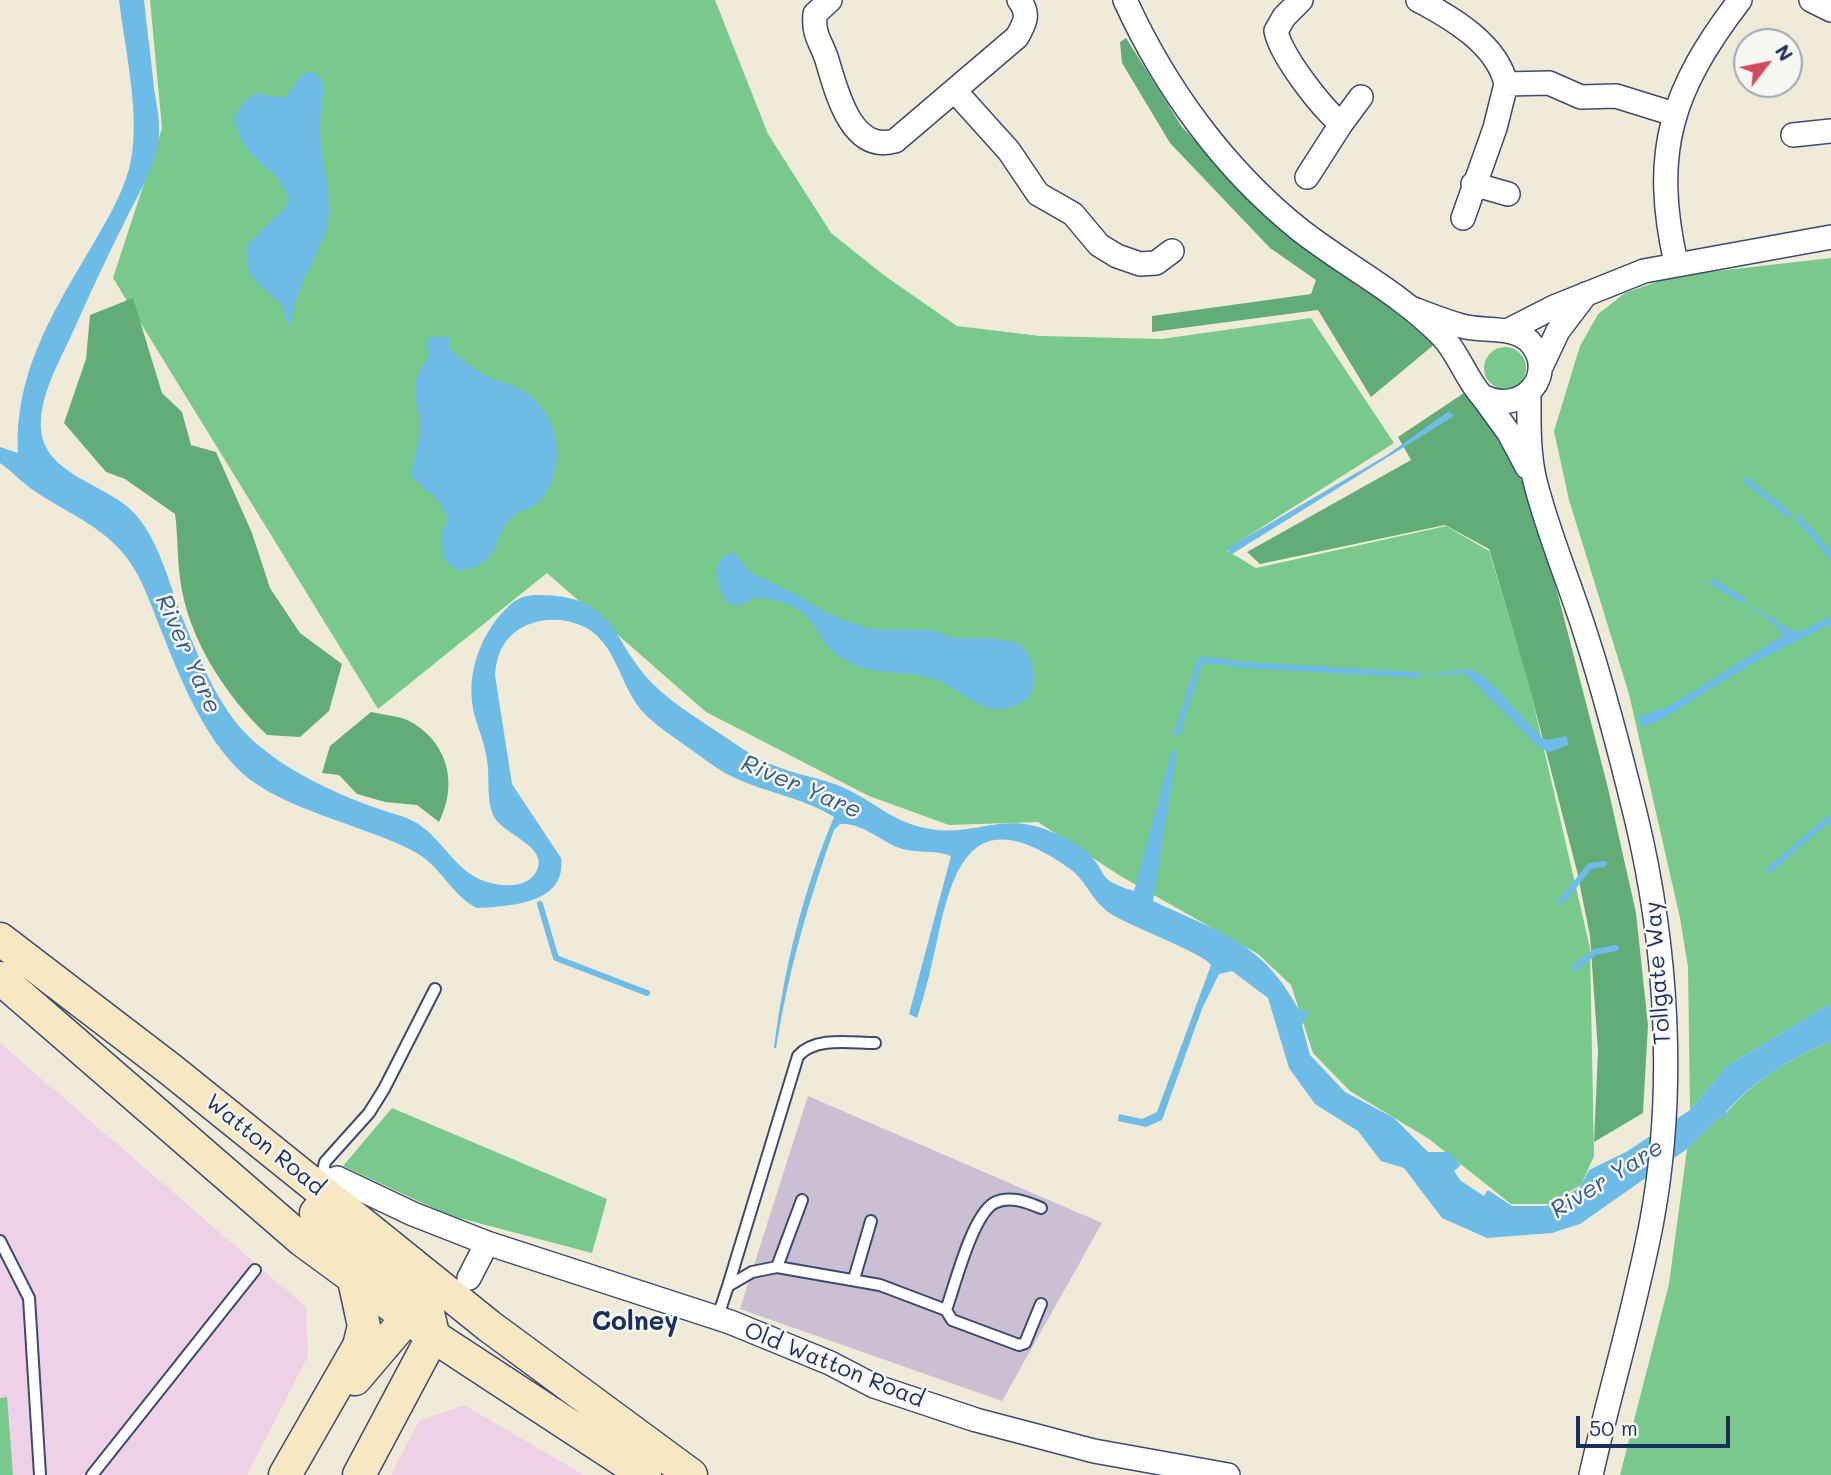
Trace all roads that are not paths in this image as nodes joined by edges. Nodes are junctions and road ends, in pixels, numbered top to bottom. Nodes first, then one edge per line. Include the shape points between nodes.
1 (830, 0) edge
2 (1019, 0) edge
3 (1125, 0) edge
4 (1301, 0) edge
5 (1418, 0) edge
6 (1740, 0) edge
7 (1811, 0) edge
8 (1831, 10) edge
9 (1506, 84) junction
10 (956, 91) junction
11 (1361, 97) dead end
12 (1674, 114) junction
13 (1341, 124) junction
14 (1831, 131) edge
15 (1793, 135) dead end
16 (1307, 177) dead end
17 (1473, 184) junction
18 (1508, 194) dead end
19 (1463, 218) dead end
20 (1831, 237) edge
21 (1172, 251) dead end
22 (1676, 264) junction
23 (1586, 294) junction
24 (1410, 308) junction
25 (1503, 331) junction
26 (1539, 369) junction
27 (1468, 374) junction
28 (1529, 393) junction
29 (1482, 396) junction
30 (1535, 480) junction
31 (0, 939) edge
32 (47, 976) junction
33 (0, 978) edge
34 (435, 989) dead end
35 (875, 1043) dead end
36 (337, 1178) joint
37 (802, 1200) dead end
38 (1041, 1208) dead end
39 (871, 1221) dead end
40 (0, 1241) edge
41 (487, 1243) junction
42 (778, 1267) junction
43 (255, 1270) dead end
44 (470, 1278) dead end
45 (854, 1279) junction
46 (354, 1280) junction
47 (728, 1286) junction
48 (1041, 1304) dead end
49 (946, 1310) junction
50 (479, 1318) junction
51 (717, 1319) junction
52 (423, 1322) junction
53 (316, 1426) junction
54 (40, 1475) edge
55 (92, 1475) edge
56 (285, 1475) edge
57 (359, 1475) edge
58 (645, 1475) edge
59 (691, 1475) edge
60 (1228, 1475) edge
61 (1591, 1475) edge

1 - 10 street via 815,14 814,30 835,92 866,140 880,145 895,141
2 - 10 street via 1026,21 1017,37
3 - 24 street via 1165,79 1228,161 1301,230
4 - 13 street via 1276,31 1278,43 1314,98
5 - 9 street via 1464,27 1493,56
6 - 12 street via 1690,72
7 - 8 street
9 - 12 street via 1549,83 1581,97 1616,96
9 - 17 street
10 - 21 street via 1009,151 1038,194 1073,214 1099,245 1140,264 1156,263
11 - 13 street
12 - 22 street via 1665,167 1665,202
13 - 16 street
14 - 15 street
17 - 18 street
17 - 19 street
20 - 22 street
22 - 23 street
23 - 25 street
23 - 26 street via 1558,331
24 - 25 street via 1464,327
24 - 27 street via 1441,335
25 - 26 street via 1529,341
25 - 27 street via 1474,348
26 - 28 street
27 - 29 street
28 - 29 street via 1506,403
28 - 30 street, Tollgate Way
29 - 30 street, Tollgate Way
30 - 61 street, Tollgate Way via 1587,637 1650,879 1660,958 1664,1110 1652,1221
31 - 32 main road, Watton Road
32 - 50 main road, Watton Road
32 - 52 main road, Watton Road via 241,1149 404,1284
33 - 46 main road, Watton Road via 278,1221
34 - 36 lane via 369,1113 325,1162 323,1170
35 - 47 lane via 818,1044 798,1056
36 - 41 street, Old Watton Road
37 - 42 lane
38 - 49 lane via 1021,1199 996,1202 981,1215
39 - 45 lane
40 - 54 lane via 29,1298
41 - 44 street
41 - 51 street, Old Watton Road
42 - 45 lane
42 - 47 lane via 752,1272
43 - 55 lane
45 - 49 lane
46 - 52 main road, Watton Road
46 - 53 main road via 364,1326 359,1346
47 - 51 lane
48 - 49 lane via 1026,1343 1019,1345 952,1320
50 - 52 main road, Watton Road via 449,1313
50 - 59 main road, Watton Road
51 - 60 street, Old Watton Road via 830,1363 874,1386 976,1420 1094,1451
52 - 53 main road
52 - 57 main road
52 - 58 main road, Watton Road
53 - 56 main road

